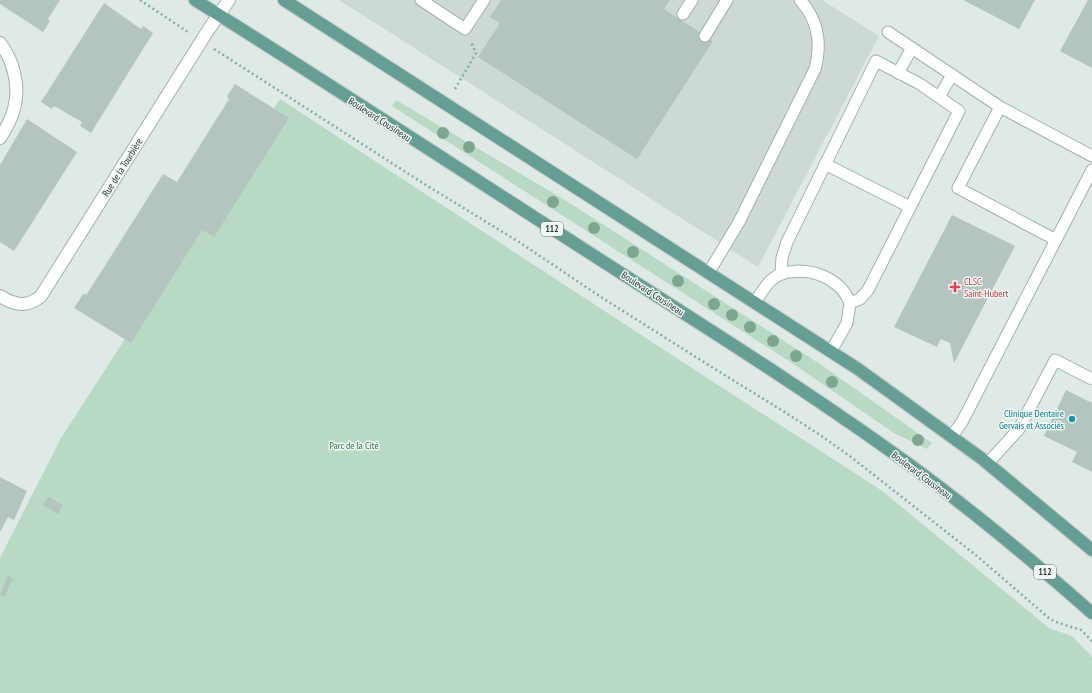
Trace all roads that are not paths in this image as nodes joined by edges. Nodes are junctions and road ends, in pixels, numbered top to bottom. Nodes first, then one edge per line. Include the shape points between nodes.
1 (195, 0) edge
2 (229, 0) edge
3 (284, 0) edge
4 (421, 0) edge
5 (484, 0) edge
6 (692, 0) edge
7 (727, 0) edge
8 (800, 0) edge
9 (683, 14) dead end
10 (219, 15) junction
11 (888, 32) dead end
12 (705, 36) dead end
13 (0, 43) edge
14 (912, 48) junction
15 (898, 73) junction
16 (952, 75) junction
17 (939, 97) junction
18 (1000, 107) junction
19 (0, 138) edge
20 (1092, 156) edge
21 (825, 164) junction
22 (1092, 170) edge
23 (910, 207) junction
24 (1056, 240) junction
25 (709, 272) junction
26 (781, 274) junction
27 (0, 296) edge
28 (755, 302) junction
29 (850, 303) junction
30 (831, 351) junction
31 (1092, 378) edge
32 (952, 436) junction
33 (988, 463) junction
34 (1092, 550) edge
35 (1092, 613) edge

1 - 10 main road, Boulevard Cousineau / 112
2 - 10 street, Rue de la Tourbière
3 - 25 main road
4 - 5 lane via 465,29
6 - 9 lane
7 - 12 lane
8 - 25 lane via 814,20 818,36 819,52 815,69 739,222
10 - 27 street, Rue de la Tourbière via 41,296 32,302 22,304
10 - 35 main road, Boulevard Cousineau / 112 via 827,407 970,510
11 - 14 lane
13 - 19 street via 12,64 16,90 14,109
14 - 15 lane
14 - 16 lane
15 - 17 lane
15 - 21 lane via 876,61
16 - 17 lane
16 - 18 lane
17 - 23 lane via 959,111
18 - 20 lane
18 - 24 lane via 958,188
21 - 23 lane
21 - 26 lane via 787,242
22 - 24 lane
23 - 29 lane via 868,290 860,299
24 - 32 lane via 962,422
25 - 28 main road
26 - 28 lane via 770,281
26 - 29 lane via 800,271 822,275 842,288
28 - 30 main road
29 - 30 lane via 847,323
30 - 32 main road
31 - 33 lane via 1055,360 1020,429
32 - 33 main road
33 - 34 main road

